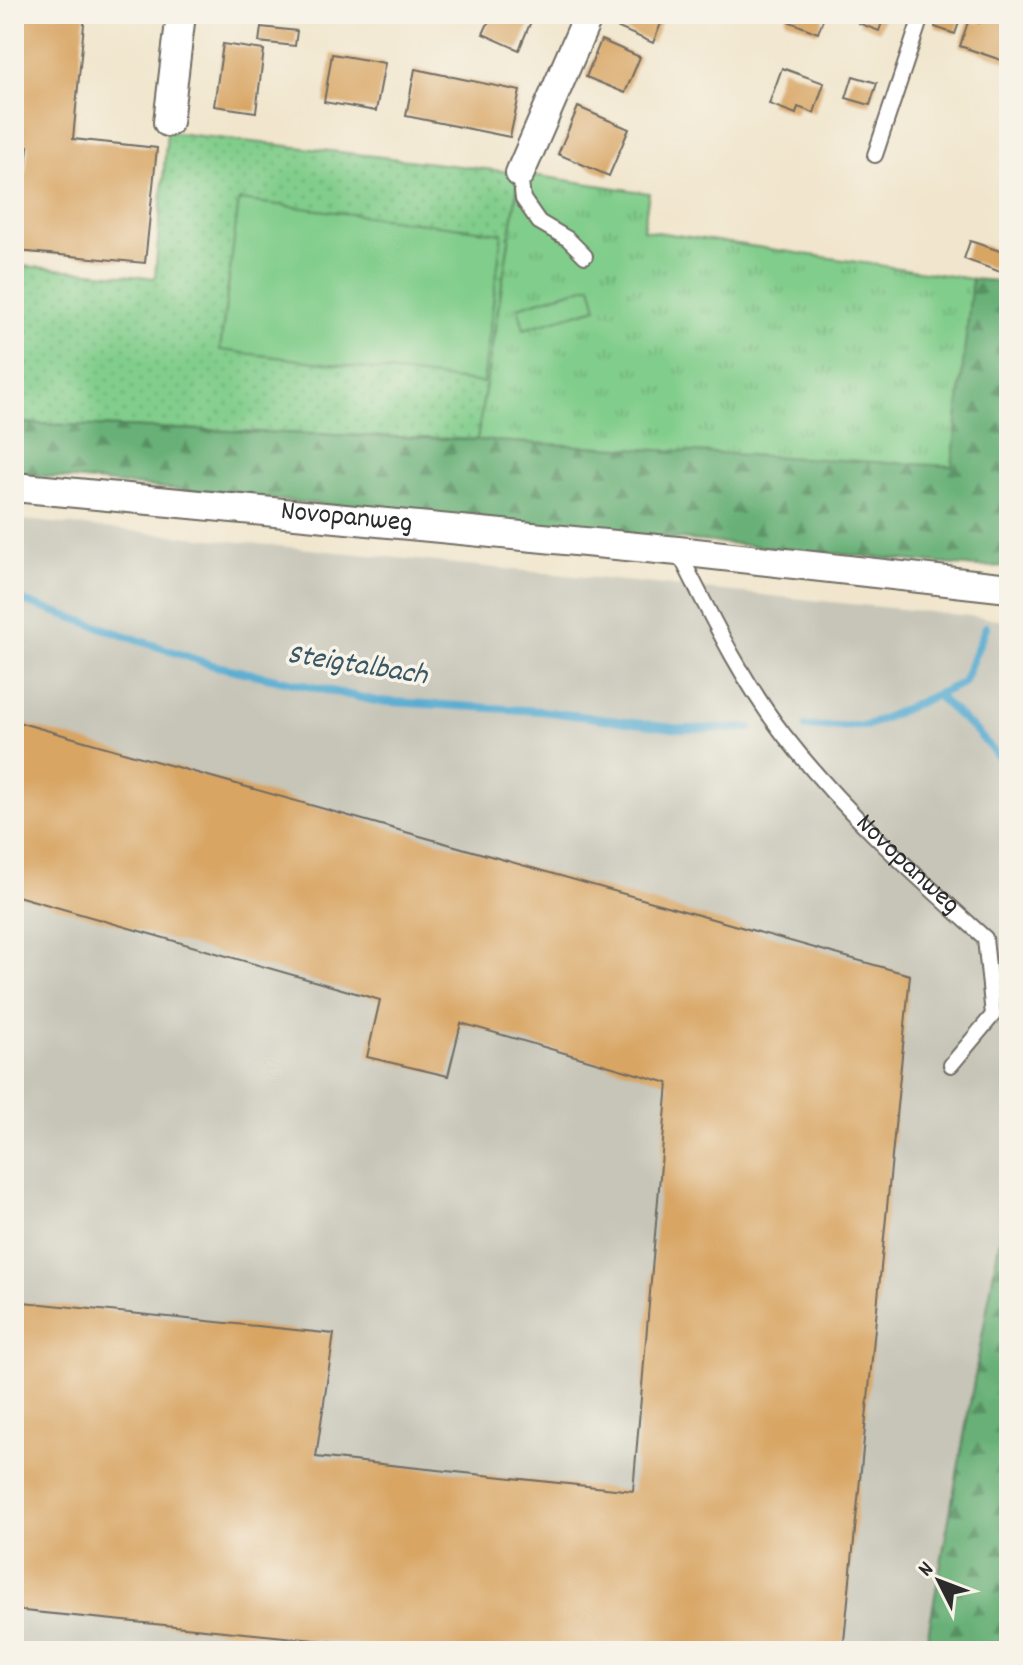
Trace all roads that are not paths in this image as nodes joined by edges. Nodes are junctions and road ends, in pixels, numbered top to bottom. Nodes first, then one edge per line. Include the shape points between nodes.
1 (181, 14) edge
2 (589, 14) edge
3 (922, 14) edge
4 (168, 122) dead end
5 (875, 155) dead end
6 (520, 173) joint
7 (585, 256) dead end
8 (14, 487) edge
9 (678, 551) junction
10 (1009, 588) edge
11 (951, 1065) dead end

1 - 4 street
2 - 6 street
3 - 5 lane
6 - 7 lane via 523,199 539,222
8 - 9 street, Novopanweg
9 - 10 street, Novopanweg
9 - 11 lane, Novopanweg via 742,673 784,735 870,834 985,938 993,1015

